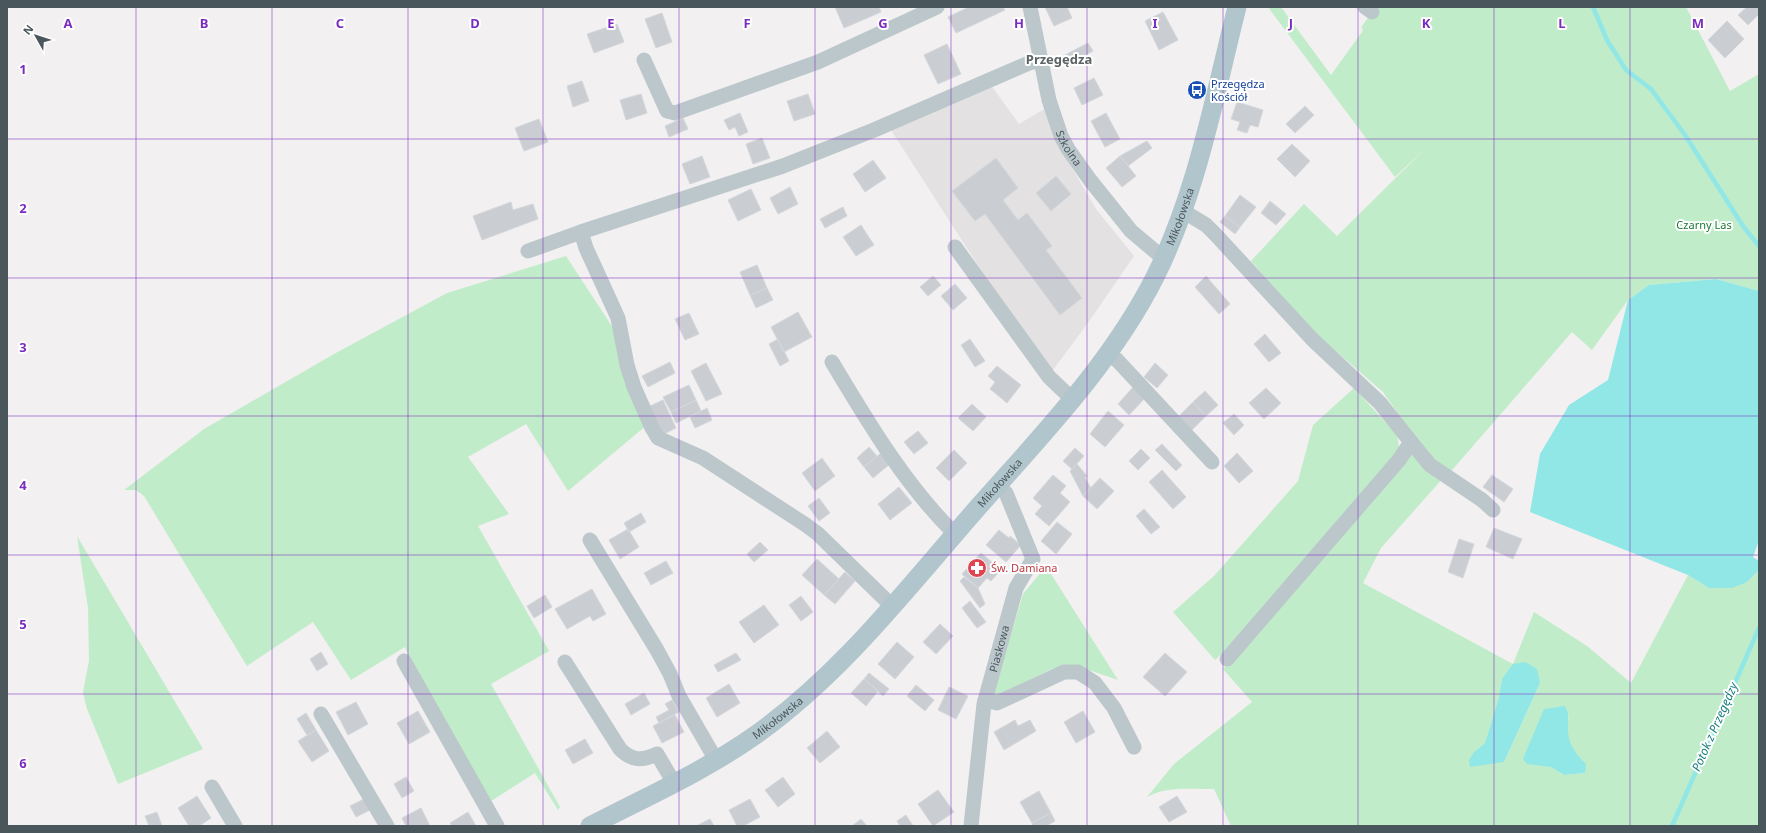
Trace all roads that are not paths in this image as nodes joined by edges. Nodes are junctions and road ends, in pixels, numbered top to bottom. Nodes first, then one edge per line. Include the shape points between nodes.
1 (937, 7) edge
2 (1030, 7) edge
3 (1237, 7) edge
4 (644, 60) dead end
5 (1041, 60) junction
6 (1183, 211) junction
7 (581, 232) junction
8 (955, 247) dead end
9 (528, 251) dead end
10 (1164, 258) junction
11 (1107, 354) junction
12 (832, 362) dead end
13 (1072, 399) junction
14 (1411, 442) junction
15 (1212, 462) dead end
16 (997, 485) junction
17 (1492, 510) dead end
18 (955, 534) junction
19 (590, 540) dead end
20 (892, 606) junction
21 (1227, 659) dead end
22 (404, 661) dead end
23 (565, 662) dead end
24 (986, 700) junction
25 (321, 714) dead end
26 (1134, 747) dead end
27 (716, 760) junction
28 (674, 783) junction
29 (212, 787) dead end
30 (235, 826) edge
31 (387, 826) edge
32 (497, 826) edge
33 (590, 826) edge
34 (971, 826) edge

1 - 4 street via 818,62 675,113 667,111
2 - 5 street, Szkolna
3 - 6 main road, Mikołowska via 1201,152
5 - 7 street via 1028,63 874,130 783,166
5 - 10 street, Szkolna via 1053,115 1068,149 1132,231
6 - 10 main road, Mikołowska
6 - 14 street via 1206,225 1216,235 1312,339 1380,403
7 - 9 street
7 - 20 street via 618,318 634,387 658,438 703,458 806,525
8 - 13 street via 1049,376
10 - 11 main road, Mikołowska via 1142,302
11 - 13 main road, Mikołowska
11 - 15 street via 1118,360
12 - 18 street via 904,473 937,517
13 - 16 main road, Mikołowska
14 - 17 street via 1430,465 1482,500
14 - 21 street via 1399,460
16 - 18 main road, Mikołowska
16 - 24 street, Piaskowa via 1006,493 1033,558 1016,588
18 - 20 main road, Mikołowska
19 - 27 street via 657,650
20 - 27 main road, Mikołowska via 841,662 803,698 756,735
22 - 32 street
23 - 28 street via 620,749 634,759 657,754
24 - 26 street via 997,703 1064,672 1078,672 1095,683 1114,708
24 - 34 street, Piaskowa
25 - 31 street
27 - 28 main road, Mikołowska
28 - 33 main road, Mikołowska
29 - 30 street

